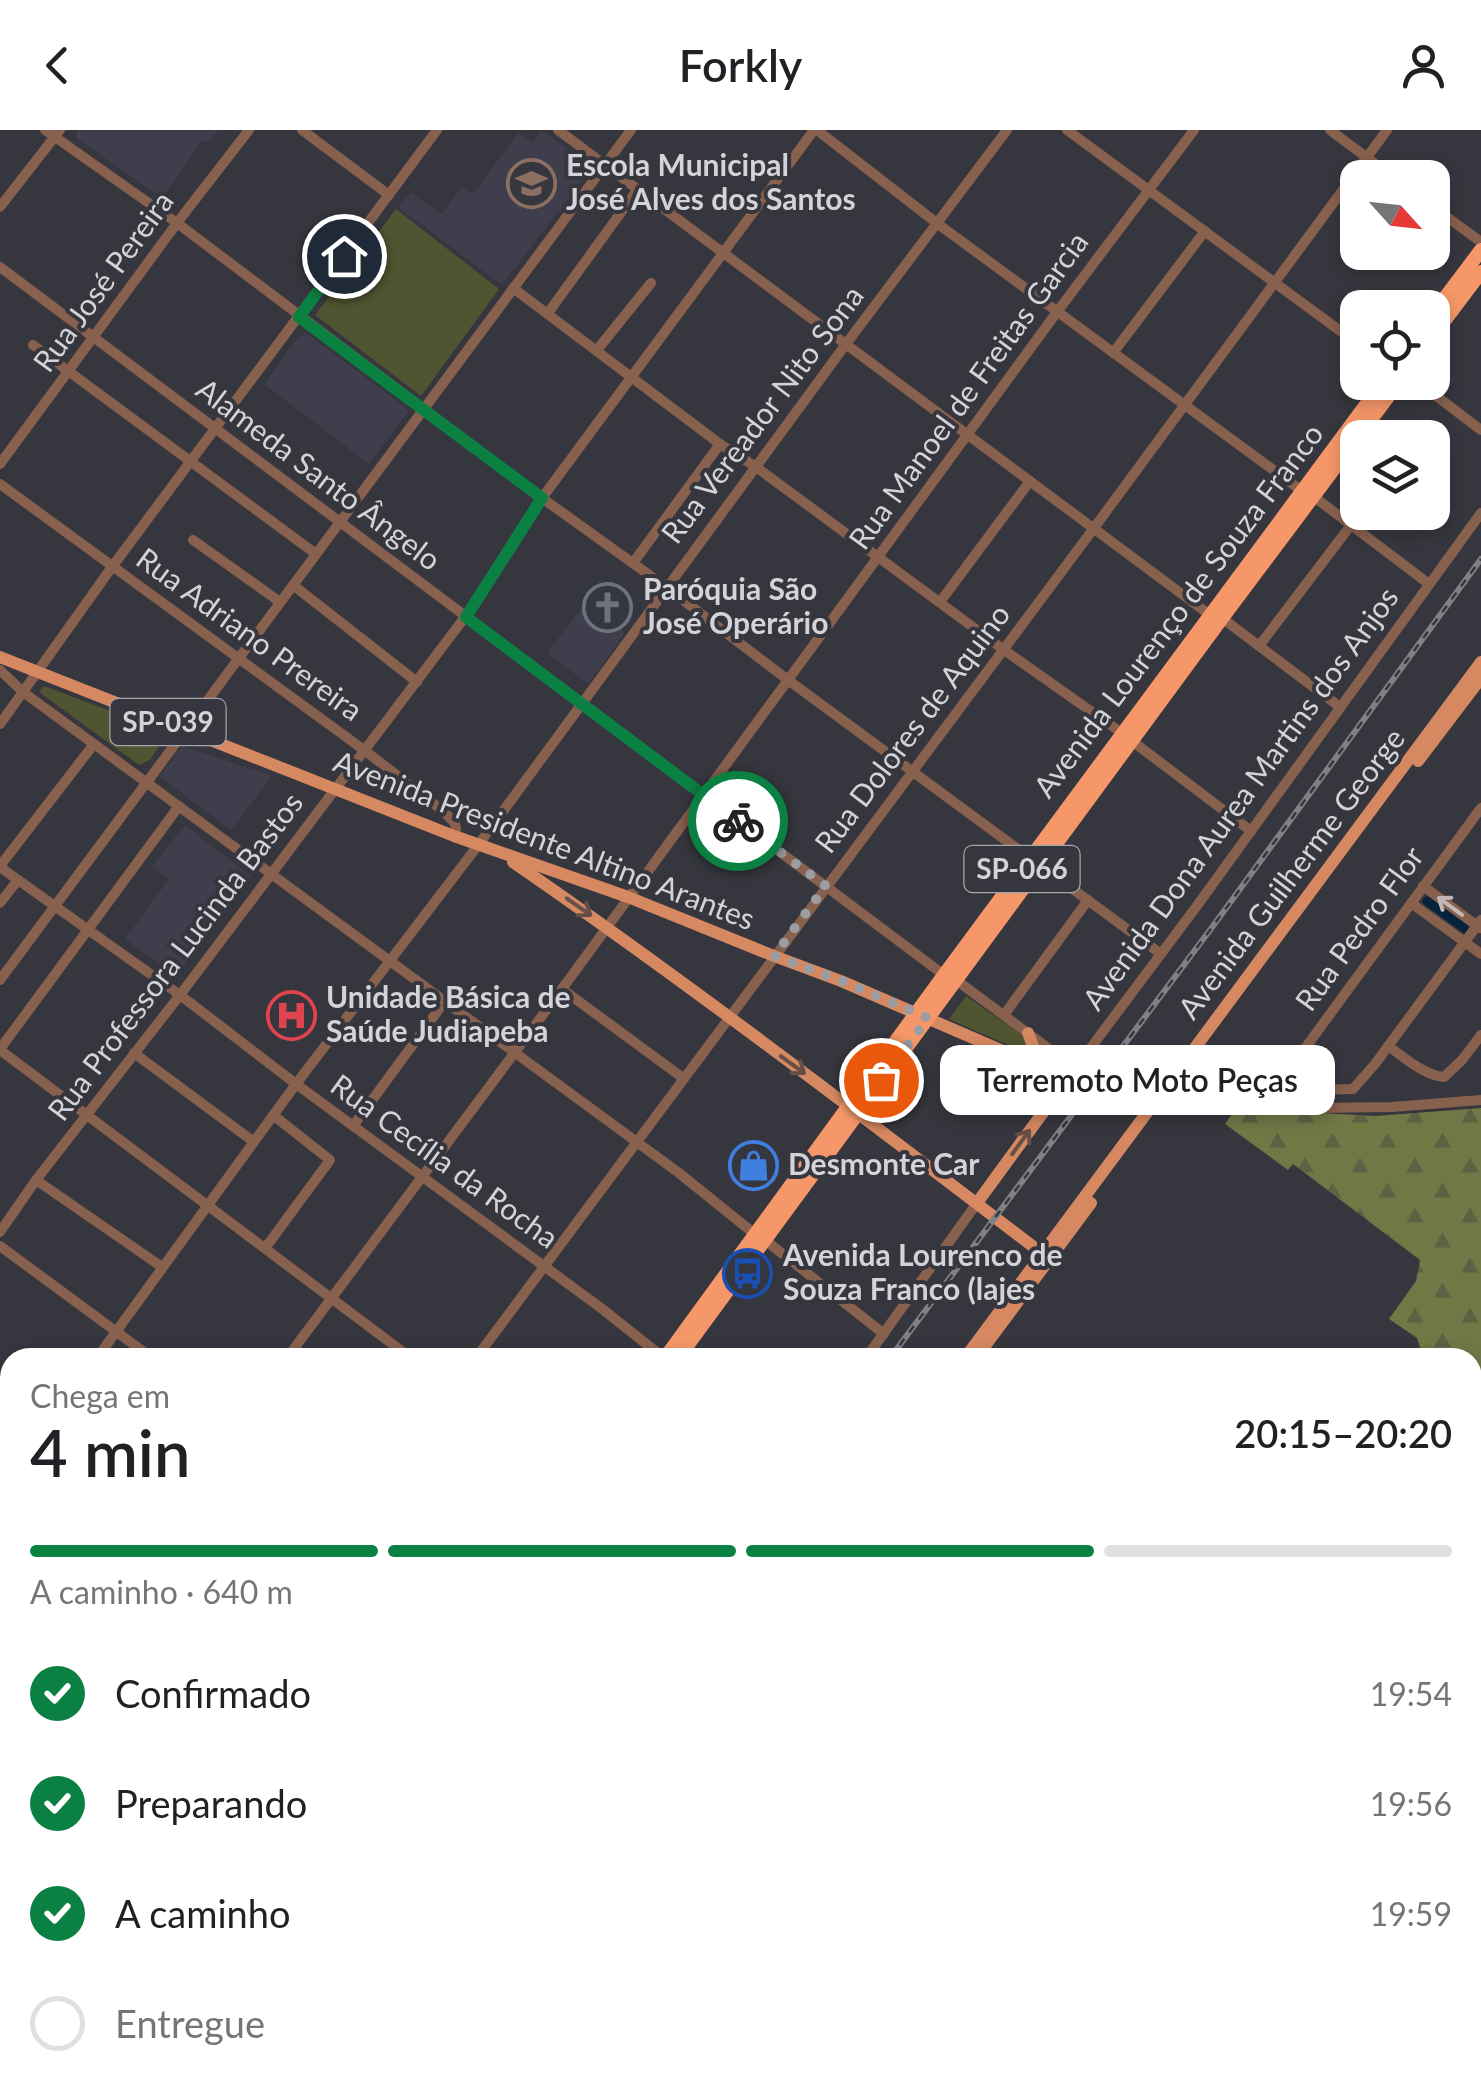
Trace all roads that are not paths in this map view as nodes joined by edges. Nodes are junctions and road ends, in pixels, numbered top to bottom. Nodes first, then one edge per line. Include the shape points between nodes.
1 (45, 130) edge
2 (250, 130) edge
3 (302, 130) edge
4 (437, 130) edge
5 (558, 130) edge
6 (631, 130) edge
7 (816, 130) edge
8 (1007, 130) edge
9 (1068, 130) edge
10 (1330, 130) edge
11 (1387, 130) edge
12 (1191, 131) edge
13 (58, 134) edge
14 (1368, 158) junction
15 (1371, 160) edge
16 (606, 164) junction
17 (638, 189) junction
18 (1149, 190) junction
19 (389, 195) junction
20 (0, 207) edge
21 (1450, 219) edge
22 (177, 224) junction
23 (938, 224) junction
24 (1205, 232) junction
25 (1481, 242) edge
26 (1481, 250) edge
27 (723, 252) junction
28 (0, 267) edge
29 (1481, 272) edge
30 (650, 283) dead end
31 (1276, 283) junction
32 (513, 288) junction
33 (1450, 292) edge
34 (1057, 312) junction
35 (548, 313) junction
36 (1450, 313) edge
37 (299, 317) junction
38 (1340, 331) edge
39 (94, 338) junction
40 (846, 344) junction
41 (33, 345) dead end
42 (597, 350) junction
43 (1113, 352) junction
44 (69, 372) junction
45 (634, 377) junction
46 (1371, 400) edge
47 (1384, 400) edge
48 (1442, 400) edge
49 (1184, 406) junction
50 (424, 409) junction
51 (215, 428) junction
52 (1481, 430) edge
53 (968, 435) junction
54 (720, 444) junction
55 (192, 461) junction
56 (0, 464) edge
57 (756, 467) junction
58 (1030, 480) junction
59 (0, 484) edge
60 (1307, 493) junction
61 (542, 498) junction
62 (1481, 512) edge
63 (1340, 517) edge
64 (340, 522) junction
65 (1094, 528) junction
66 (1347, 530) edge
67 (1358, 530) edge
68 (193, 540) dead end
69 (316, 554) junction
70 (878, 556) junction
71 (633, 563) junction
72 (112, 566) junction
73 (1429, 584) junction
74 (293, 585) junction
75 (666, 587) junction
76 (280, 602) junction
77 (940, 602) junction
78 (466, 617) junction
79 (1216, 617) junction
80 (1259, 646) junction
81 (1004, 650) junction
82 (0, 656) edge
83 (238, 660) junction
84 (1481, 662) edge
85 (0, 670) edge
86 (38, 671) junction
87 (1481, 678) edge
88 (788, 680) junction
89 (417, 682) junction
90 (23, 692) junction
91 (581, 703) junction
92 (1340, 707) junction
93 (0, 724) edge
94 (187, 729) junction
95 (1127, 737) junction
96 (94, 744) junction
97 (364, 750) junction
98 (913, 770) junction
99 (147, 782) junction
100 (335, 789) junction
101 (703, 794) junction
102 (179, 806) junction
103 (1481, 808) edge
104 (1251, 831) junction
105 (454, 836) junction
106 (479, 844) junction
107 (499, 852) junction
108 (1035, 861) junction
109 (0, 866) edge
110 (272, 874) junction
111 (18, 880) junction
112 (826, 886) junction
113 (1424, 886) junction
114 (628, 897) junction
115 (1088, 900) junction
116 (1411, 903) junction
117 (0, 904) edge
118 (55, 907) junction
119 (1480, 925) edge
120 (607, 927) junction
121 (87, 931) junction
122 (1465, 942) junction
123 (1161, 954) junction
124 (1481, 954) edge
125 (774, 956) junction
126 (389, 960) junction
127 (950, 978) junction
128 (0, 980) edge
129 (562, 989) junction
130 (180, 996) junction
131 (445, 1001) junction
132 (1004, 1015) junction
133 (922, 1016) junction
134 (729, 1018) junction
135 (1028, 1033) junction
136 (1481, 1034) edge
137 (1388, 1046) junction
138 (0, 1050) edge
139 (514, 1052) junction
140 (134, 1053) junction
141 (1017, 1058) junction
142 (1075, 1068) junction
143 (683, 1078) junction
144 (1066, 1081) junction
145 (296, 1084) junction
146 (1170, 1087) junction
147 (1481, 1100) edge
148 (853, 1108) junction
149 (273, 1115) junction
150 (88, 1116) junction
151 (353, 1126) junction
152 (254, 1142) junction
153 (636, 1142) junction
154 (421, 1176) junction
155 (36, 1180) junction
156 (977, 1203) junction
157 (208, 1204) junction
158 (0, 1232) edge
159 (760, 1237) junction
160 (0, 1246) edge
161 (266, 1247) junction
162 (1040, 1251) junction
163 (544, 1266) junction
164 (162, 1267) junction
165 (332, 1296) junction
166 (116, 1330) junction
167 (884, 1334) junction
168 (104, 1348) edge
169 (139, 1348) edge
170 (294, 1348) edge
171 (398, 1348) edge
172 (483, 1348) edge
173 (651, 1348) edge
174 (672, 1348) edge
175 (685, 1348) edge
176 (874, 1348) edge
177 (972, 1348) edge
178 (983, 1348) edge

1 - 13 street
2 - 22 street, Rua José Pereira
3 - 19 street
4 - 19 street
5 - 16 street
6 - 16 street
7 - 23 street
7 - 27 street, Rua Professora Lucinda Bastos
8 - 23 street, Rua Vereador Nito Sona
9 - 18 street
10 - 14 street
11 - 14 street, Rua Dolores de Aquino
12 - 18 street, Rua Manoel de Freitas Garcia
13 - 20 street
13 - 22 street
14 - 15 street
14 - 31 street, Rua Dolores de Aquino
16 - 17 street
16 - 32 street
17 - 27 street
17 - 35 street
18 - 24 street
18 - 34 street, Rua Manoel de Freitas Garcia
19 - 37 street
21 - 25 street
22 - 37 street
22 - 39 street, Rua José Pereira
23 - 34 street
23 - 40 street, Rua Vereador Nito Sona
24 - 31 street
24 - 43 street
26 - 33 highway
27 - 40 street
27 - 45 street, Rua Professora Lucinda Bastos
28 - 39 street, Alameda Santo Ângelo
29 - 36 highway
30 - 42 street
31 - 38 street
31 - 49 street, Rua Dolores de Aquino
32 - 35 street
32 - 50 street
34 - 43 street
34 - 53 street, Rua Manoel de Freitas Garcia
35 - 42 street
37 - 50 street
37 - 51 street
39 - 44 street, Rua José Pereira
39 - 51 street, Alameda Santo Ângelo
40 - 53 street
40 - 57 street, Rua Vereador Nito Sona
41 - 44 street
42 - 45 street
43 - 49 street
44 - 55 street
44 - 56 street, Rua José Pereira
45 - 54 street
45 - 61 street, Rua Professora Lucinda Bastos
46 - 60 highway, Avenida Lourenço de Souza Franco / SP-066
47 - 60 highway, Avenida Lourenço de Souza Franco / SP-066
48 - 52 street
49 - 60 street
49 - 65 street, Rua Dolores de Aquino
50 - 61 street
50 - 64 street
51 - 55 street
51 - 64 street, Alameda Santo Ângelo
53 - 58 street
53 - 70 street, Rua Manoel de Freitas Garcia
54 - 57 street
54 - 71 street
55 - 69 street
55 - 72 street
57 - 70 street
57 - 75 street, Rua Vereador Nito Sona
58 - 65 street
58 - 77 street
59 - 72 street, Rua Adriano Prereira
60 - 63 street
60 - 79 highway, Avenida Lourenço de Souza Franco / SP-066
61 - 71 street
61 - 78 street, Rua Professora Lucinda Bastos
62 - 73 street, Avenida Dona Aurea Martins dos Anjos
64 - 69 street
64 - 78 street, Alameda Santo Ângelo
65 - 79 street
65 - 81 street, Rua Dolores de Aquino
66 - 80 street
67 - 73 street
68 - 76 street
69 - 74 street
70 - 77 street
70 - 88 street, Rua Manoel de Freitas Garcia
71 - 75 street
72 - 83 street, Rua Adriano Prereira
72 - 86 street
73 - 92 street, Avenida Dona Aurea Martins dos Anjos
74 - 76 street
74 - 89 street
75 - 88 street
75 - 91 street, Rua Vereador Nito Sona
76 - 83 street
77 - 81 street
78 - 89 street, Rua Professora Lucinda Bastos
78 - 91 street, Alameda Santo Ângelo
79 - 80 street
79 - 95 highway, Avenida Lourenço de Souza Franco / SP-066
80 - 92 street
81 - 95 street
81 - 98 street, Rua Dolores de Aquino
82 - 86 main road, Avenida Presidente Altino Arantes / SP-039
83 - 94 street
83 - 97 street, Rua Adriano Prereira
84 - 146 main road, Avenida Guilherme George
85 - 90 street
86 - 90 street
86 - 94 main road, Avenida Presidente Altino Arantes / SP-039
87 - 146 main road, Avenida Guilherme George
88 - 98 street
88 - 101 street, Rua Manoel de Freitas Garcia
89 - 97 street, Rua Professora Lucinda Bastos
90 - 93 street
90 - 96 street
91 - 101 street, Alameda Santo Ângelo
91 - 106 street, Rua Vereador Nito Sona
92 - 104 street, Avenida Dona Aurea Martins dos Anjos
94 - 99 street
94 - 100 main road, Avenida Presidente Altino Arantes / SP-039
95 - 104 street
95 - 108 highway, Avenida Lourenço de Souza Franco / SP-066
96 - 99 street
96 - 109 street
97 - 100 street, Rua Professora Lucinda Bastos
97 - 105 street, Rua Adriano Prereira via 443,811 455,823
98 - 108 street
98 - 112 street, Rua Dolores de Aquino
99 - 102 street
99 - 118 street
100 - 105 main road, Avenida Presidente Altino Arantes / SP-039
100 - 110 street, Rua Professora Lucinda Bastos
101 - 112 street, Alameda Santo Ângelo
101 - 114 street, Rua Manoel de Freitas Garcia
102 - 110 street
102 - 121 street
103 - 113 street, Rua Pedro Flor
104 - 123 street, Avenida Dona Aurea Martins dos Anjos
105 - 106 main road, Avenida Presidente Altino Arantes / SP-039
106 - 107 main road, Avenida Presidente Altino Arantes / SP-039
106 - 126 street, Rua Vereador Nito Sona
107 - 114 main road, Avenida Presidente Altino Arantes
107 -> 120 main road
108 - 115 street
108 - 127 highway, Avenida Lourenço de Souza Franco / SP-066
109 - 111 street, Rua Cecília da Rocha
110 - 126 street
110 - 130 street, Rua Professora Lucinda Bastos
111 - 117 street
111 - 118 street, Rua Cecília da Rocha
112 - 125 street, Rua Dolores de Aquino
112 - 127 street, Alameda Santo Ângelo
113 - 116 street, Rua Pedro Flor
119 -> 113 street
114 - 120 street, Rua Manoel de Freitas Garcia
114 - 125 main road, Avenida Presidente Altino Arantes
115 - 123 street
115 - 132 street
116 - 122 street
116 - 137 street, Rua Pedro Flor via 1281,1081 1314,1090 1354,1089
118 - 121 street, Rua Cecília da Rocha
118 - 128 street
119 - 122 street
120 - 129 street, Rua Manoel de Freitas Garcia
120 - 134 main road
121 - 130 street, Rua Cecília da Rocha
121 - 138 street
122 - 124 street
122 - 137 street
123 - 142 street, Avenida Dona Aurea Martins dos Anjos
125 - 133 main road, Avenida Presidente Altino Arantes
125 - 134 street, Rua Dolores de Aquino
126 - 131 street
126 - 145 street, Rua Vereador Nito Sona
127 - 132 street, Alameda Santo Ângelo
127 - 133 highway, Avenida Lourenço de Souza Franco / SP-066
129 - 139 street, Rua Manoel de Freitas Garcia
129 - 143 street
130 - 140 street, Rua Professora Lucinda Bastos
130 - 145 street, Rua Cecília da Rocha
131 - 139 street
131 - 151 street
132 - 135 street, Alameda Santo Ângelo
133 - 141 main road, Avenida Presidente Altino Arantes
133 - 148 highway, Avenida Lourenço de Souza Franco / SP-066
134 - 143 street, Rua Dolores de Aquino
134 -> 148 main road
135 - 141 main road via 1034,1050
135 - 142 street, Alameda Santo Ângelo
136 - 137 street via 1444,1076
138 - 150 street
139 - 153 street
139 - 154 street, Rua Manoel de Freitas Garcia
140 - 150 street, Rua Professora Lucinda Bastos
140 - 152 street
141 - 144 main road, Avenida Presidente Altino Arantes
142 - 144 street, Avenida Dona Aurea Martins dos Anjos
143 - 153 street, Rua Dolores de Aquino
156 -> 144 main road, Avenida Dona Aurea Martins dos Anjos
145 - 149 street, Rua Vereador Nito Sona
145 - 151 street, Rua Cecília da Rocha
146 - 147 street via 1315,1108
146 - 162 main road, Avenida Guilherme George
146 - 178 main road, Avenida Guilherme George
148 - 156 main road
148 - 159 highway, Avenida Lourenço de Souza Franco / SP-066
149 - 152 street, Rua Vereador Nito Sona
149 - 161 street via 330,1160
150 - 155 street, Rua Professora Lucinda Bastos
150 - 157 street
151 - 154 street, Rua Cecília da Rocha
152 - 157 street, Rua Vereador Nito Sona
153 - 159 street
153 - 163 street, Rua Dolores de Aquino
154 - 163 street, Rua Cecília da Rocha
154 - 165 street, Rua Manoel de Freitas Garcia
155 - 158 street, Rua Professora Lucinda Bastos
155 - 164 street
156 - 162 main road
156 - 167 street, Avenida Dona Aurea Martins dos Anjos
157 - 161 street
157 - 164 street, Rua Vereador Nito Sona
159 - 167 street
159 - 174 highway, Avenida Lourenço de Souza Franco / SP-066
159 - 175 highway, Avenida Lourenço de Souza Franco / SP-066
160 - 166 street
161 - 165 street
162 - 177 main road, Avenida Guilherme George
163 - 172 street, Rua Dolores de Aquino
163 - 173 street, Rua Cecília da Rocha
164 - 166 street, Rua Vereador Nito Sona
165 - 170 street, Rua Manoel de Freitas Garcia
165 - 171 street
166 - 168 street, Rua Vereador Nito Sona
166 - 169 street
167 - 176 street, Avenida Dona Aurea Martins dos Anjos

